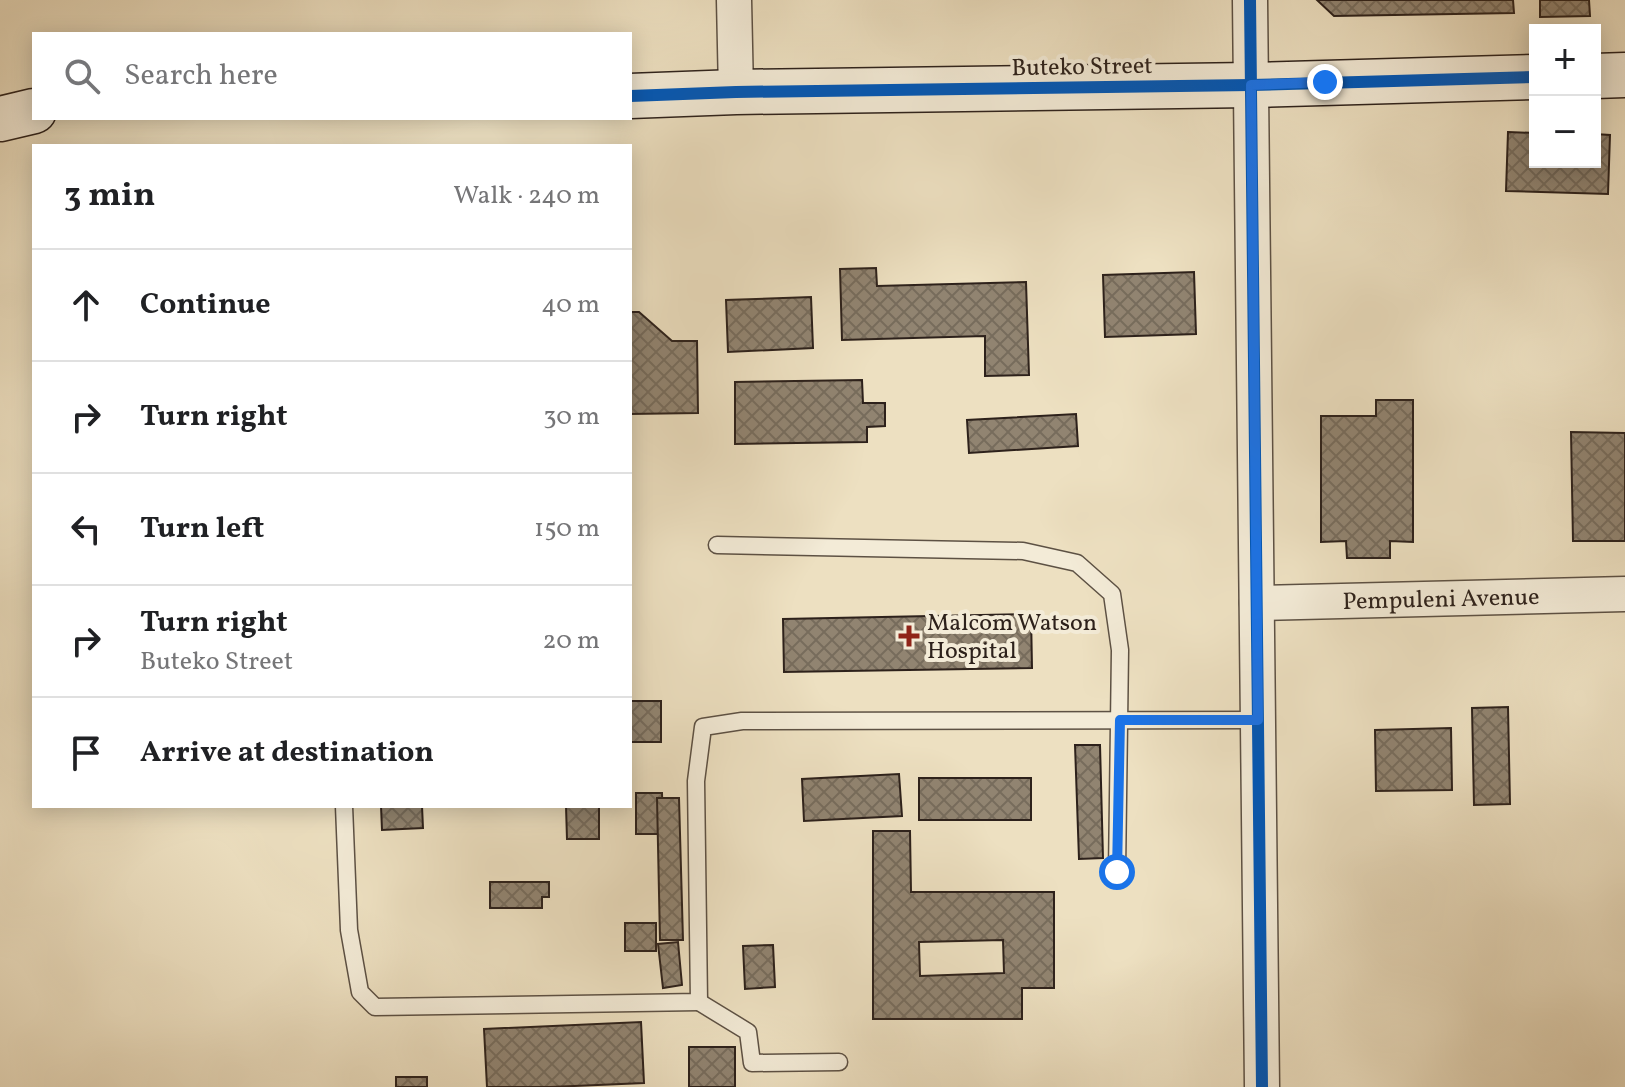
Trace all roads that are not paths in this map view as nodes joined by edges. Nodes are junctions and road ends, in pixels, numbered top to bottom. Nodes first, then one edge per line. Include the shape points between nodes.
1 (734, 0) edge
2 (1250, 0) edge
3 (1625, 75) edge
4 (1601, 76) edge
5 (1529, 77) edge
6 (1251, 85) junction
7 (736, 92) junction
8 (0, 94) edge
9 (632, 96) edge
10 (32, 101) edge
11 (32, 111) edge
12 (0, 119) edge
13 (717, 545) dead end
14 (1625, 594) edge
15 (1257, 603) junction
16 (1120, 720) junction
17 (1258, 720) junction
18 (344, 808) edge
19 (1117, 872) dead end
20 (699, 1002) junction
21 (839, 1062) dead end
22 (1262, 1087) edge

1 - 7 street
2 - 6 street
3 - 4 street
5 - 6 street, Buteko Street
6 - 7 street, Buteko Street
6 - 15 street
7 - 9 street, Buteko Street
8 - 10 street
11 - 12 street
13 - 16 lane via 1023,551 1077,563 1112,594 1120,650
14 - 15 street, Pempuleni Avenue
15 - 17 street
16 - 17 lane
16 - 19 lane
16 - 20 lane via 742,721 703,727 696,781
17 - 22 street
18 - 20 lane via 349,930 360,992 375,1007
20 - 21 lane via 748,1032 752,1063

